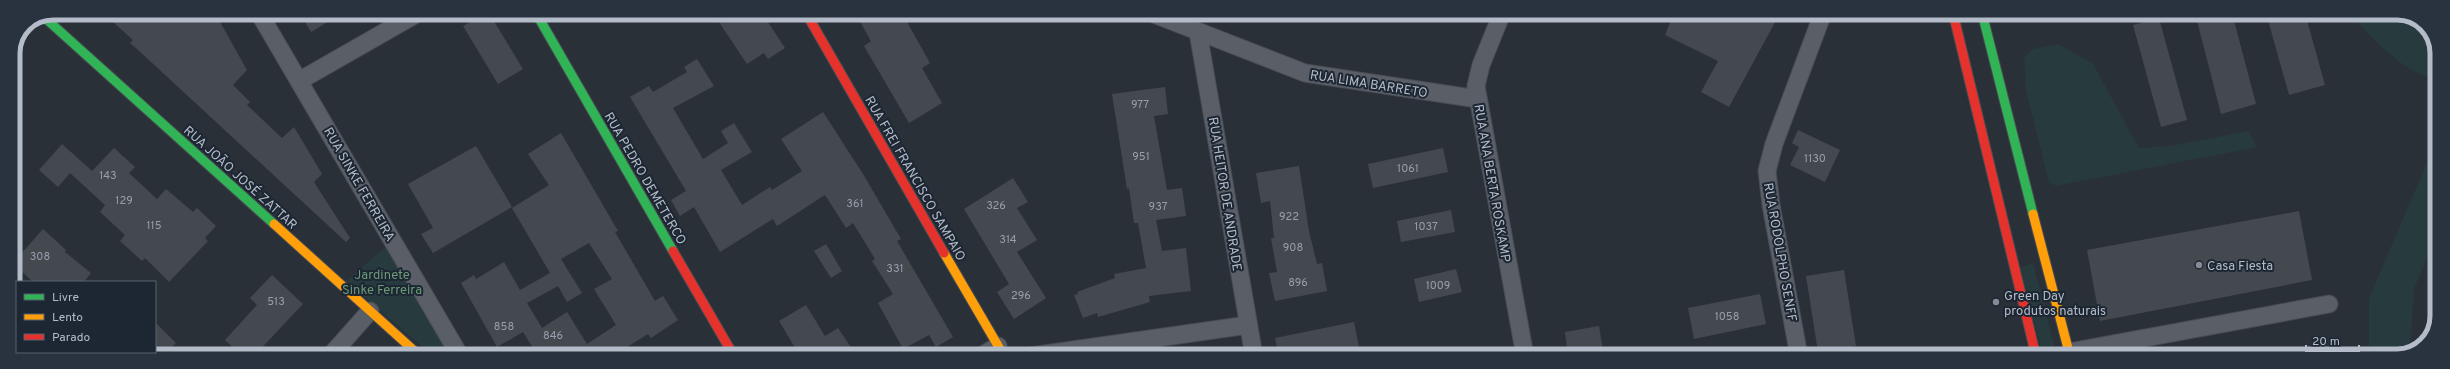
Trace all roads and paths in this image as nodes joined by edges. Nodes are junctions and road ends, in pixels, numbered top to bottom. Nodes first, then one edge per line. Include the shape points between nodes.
1 (263, 20) edge
2 (406, 20) edge
3 (540, 20) edge
4 (810, 20) edge
5 (1168, 20) edge
6 (1499, 20) edge
7 (1820, 20) edge
8 (1954, 20) edge
9 (1984, 20) edge
10 (48, 21) edge
11 (1198, 32) junction
12 (299, 82) junction
13 (1478, 99) junction
14 (2329, 304) dead end
15 (370, 311) junction
16 (1248, 325) junction
17 (336, 349) edge
18 (412, 349) edge
19 (456, 349) edge
20 (730, 349) edge
21 (1000, 349) edge
22 (1081, 349) edge
23 (1253, 349) edge
24 (1524, 349) edge
25 (1797, 349) edge
26 (2034, 349) edge
27 (2068, 349) edge
28 (2095, 349) edge

1 - 12 street, RUA SINKE FERREIRA
2 - 12 street
3 - 20 street, RUA PEDRO DEMETERCO
4 - 21 street, RUA FREI FRANCISCO SAMPAIO
5 - 11 street, RUA LIMA BARRETO
6 - 13 street, RUA ANA BERTA ROSKAMP via 1478,77
7 - 25 street, RUA RODOLPHO SENFF via 1774,144 1768,171 1771,205
8 - 26 street
9 - 27 street
10 - 15 street, RUA JOÃO JOSÉ ZATTAR
11 - 13 street, RUA LIMA BARRETO via 1305,73
11 - 16 street, RUA HEITOR DE ANDRADE
12 - 19 street, RUA SINKE FERREIRA
13 - 24 street, RUA ANA BERTA ROSKAMP
14 - 28 street
15 - 17 street
15 - 18 street, RUA JOÃO JOSÉ ZATTAR
16 - 22 street
16 - 23 street, RUA HEITOR DE ANDRADE

